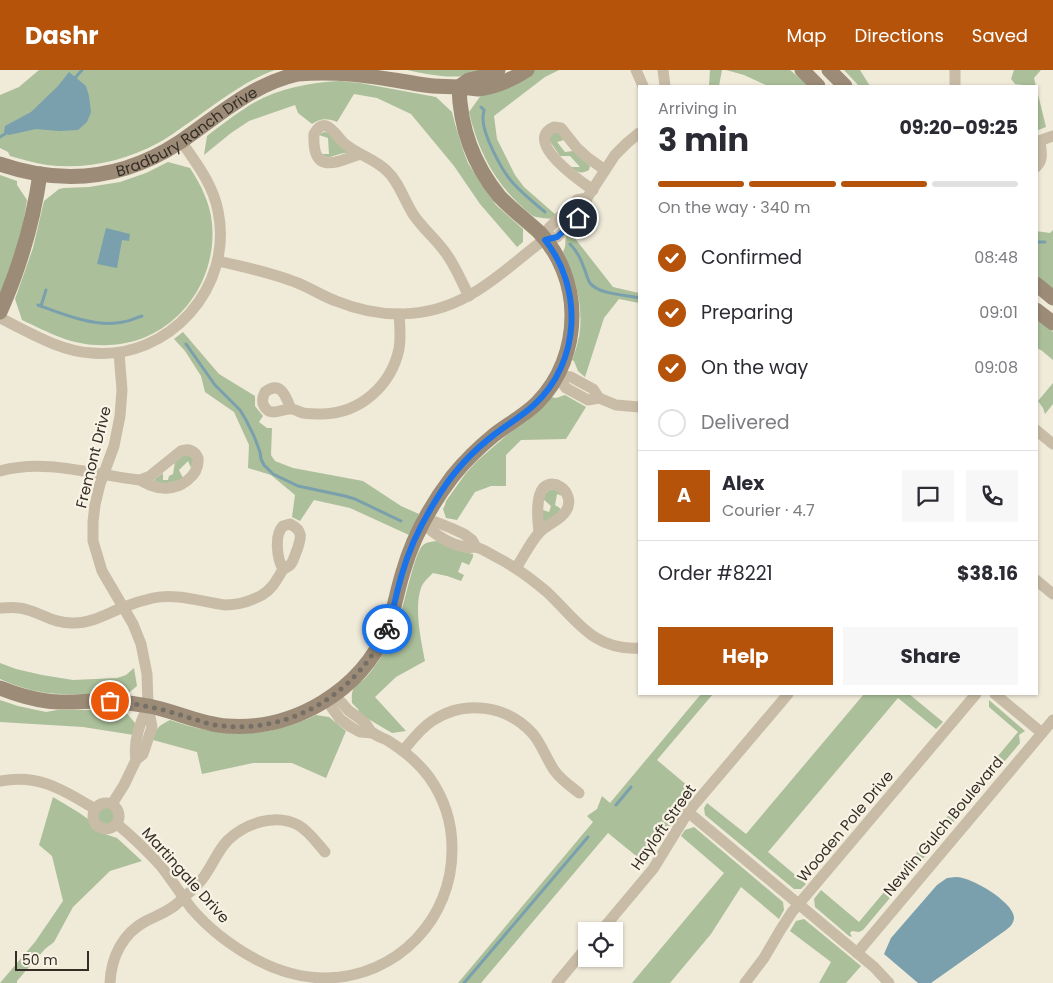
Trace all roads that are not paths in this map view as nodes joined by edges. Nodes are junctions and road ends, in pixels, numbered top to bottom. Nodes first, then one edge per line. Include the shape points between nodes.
1 (498, 70) edge
2 (527, 70) edge
3 (636, 70) edge
4 (663, 70) edge
5 (802, 70) edge
6 (829, 70) edge
7 (954, 70) edge
8 (643, 85) edge
9 (665, 85) edge
10 (817, 85) edge
11 (844, 85) edge
12 (955, 85) edge
13 (459, 87) junction
14 (638, 134) edge
15 (1053, 136) edge
16 (181, 142) junction
17 (1038, 142) edge
18 (360, 154) dead end
19 (0, 164) edge
20 (1038, 165) edge
21 (605, 170) junction
22 (40, 174) junction
23 (590, 194) junction
24 (545, 240) junction
25 (218, 261) junction
26 (1038, 286) edge
27 (469, 296) junction
28 (1053, 298) edge
29 (0, 312) edge
30 (1038, 312) edge
31 (399, 314) junction
32 (0, 318) edge
33 (1053, 323) edge
34 (119, 352) junction
35 (557, 375) junction
36 (638, 407) edge
37 (291, 409) dead end
38 (1038, 432) edge
39 (1053, 444) edge
40 (0, 471) edge
41 (104, 475) junction
42 (140, 480) junction
43 (422, 522) junction
44 (539, 533) dead end
45 (516, 568) junction
46 (283, 569) dead end
47 (1038, 582) edge
48 (1053, 594) edge
49 (124, 607) junction
50 (0, 608) edge
51 (638, 648) edge
52 (0, 688) edge
53 (787, 695) edge
54 (975, 695) edge
55 (996, 695) edge
56 (330, 698) junction
57 (148, 706) junction
58 (1053, 720) edge
59 (1042, 733) junction
60 (403, 751) junction
61 (0, 781) edge
62 (579, 793) dead end
63 (112, 804) junction
64 (95, 809) junction
65 (688, 812) junction
66 (117, 824) junction
67 (325, 852) dead end
68 (184, 898) junction
69 (798, 905) junction
70 (609, 922) edge
71 (857, 953) junction
72 (578, 958) edge
73 (335, 980) edge
74 (110, 983) edge
75 (557, 983) edge
76 (744, 983) edge
77 (889, 983) edge

1 - 13 street, Bradbury Ranch Drive
2 - 13 street, Bradbury Ranch Drive via 482,88
3 - 8 street
4 - 9 street
5 - 10 street
6 - 11 street
7 - 12 street
13 - 16 street, Bradbury Ranch Drive via 437,87 352,71 297,74 244,96
13 - 24 street via 463,124 483,172 508,205
14 - 21 street via 620,149
15 - 17 street
16 - 22 street, Bradbury Ranch Drive via 147,161 108,173 74,177
16 - 25 street via 213,192 221,235
17 - 20 street via 1042,157
18 - 27 street via 376,162 393,178 420,224 445,252
19 - 22 street, Bradbury Ranch Drive
21 - 23 street
21 - 23 street via 582,152 561,128 547,131 544,138 552,154
22 - 29 street via 24,251
23 - 24 street via 577,200 549,228
24 - 27 street
24 - 35 street via 561,266 571,303 569,343
25 - 31 street via 288,279 353,307
25 - 34 street via 206,292 182,322 156,340
26 - 28 street
27 - 31 street via 436,309
30 - 33 street
31 - 37 street via 400,339 395,364 370,397 338,413 313,414
32 - 34 street via 71,350 99,354
34 - 41 street, Fremont Drive via 120,416
35 - 36 street via 566,388 588,400 598,398 616,405
35 - 43 street via 535,405 485,442 463,464
38 - 39 street
40 - 41 street via 43,466
41 - 42 street
41 - 49 street, Fremont Drive via 94,514 93,541 102,571
42 - 42 street via 160,488 176,487 193,474 199,462 197,455 189,449 181,451 150,476
43 - 45 street via 446,540 468,548 476,547
43 - 56 street via 381,640 361,670
44 - 45 street
45 - 51 street via 547,592 590,634 614,645
46 - 49 street via 269,590 238,604 215,604 175,596
47 - 48 street
49 - 50 street via 88,621 71,623 20,608
49 - 57 street, Fremont Drive via 143,654
52 - 57 street via 46,701 110,701
53 - 65 street, Hayloft Street
54 - 69 street, Wooden Pole Drive
55 - 59 street
56 - 57 street via 283,720 245,726 213,724
56 - 60 street, Martingale Drive via 332,708 351,727 373,733
57 - 63 street, Fremont Drive via 152,727 143,754 136,760
58 - 59 street, Newlin Gulch Boulevard
59 - 71 street, Newlin Gulch Boulevard
60 - 62 street via 418,732 439,717 469,708 493,710 526,727 539,742 556,773
60 - 73 street, Martingale Drive via 429,777 446,810 452,843 448,884 431,921 411,945 376,967
61 - 64 street via 18,778 43,782
63 - 64 street via 103,803
63 - 66 street via 120,817
64 - 66 street via 93,817 98,827 106,830
65 - 69 street
65 - 70 street, Hayloft Street via 653,869
66 - 68 street, Martingale Drive via 162,867
67 - 68 street via 306,831 291,822 272,820 257,823 228,840 200,882
68 - 73 street, Martingale Drive via 215,931 257,960 294,974
68 - 74 street via 137,926 124,940 115,957
69 - 71 street
69 - 76 street, Wooden Pole Drive
71 - 77 street
72 - 75 street

